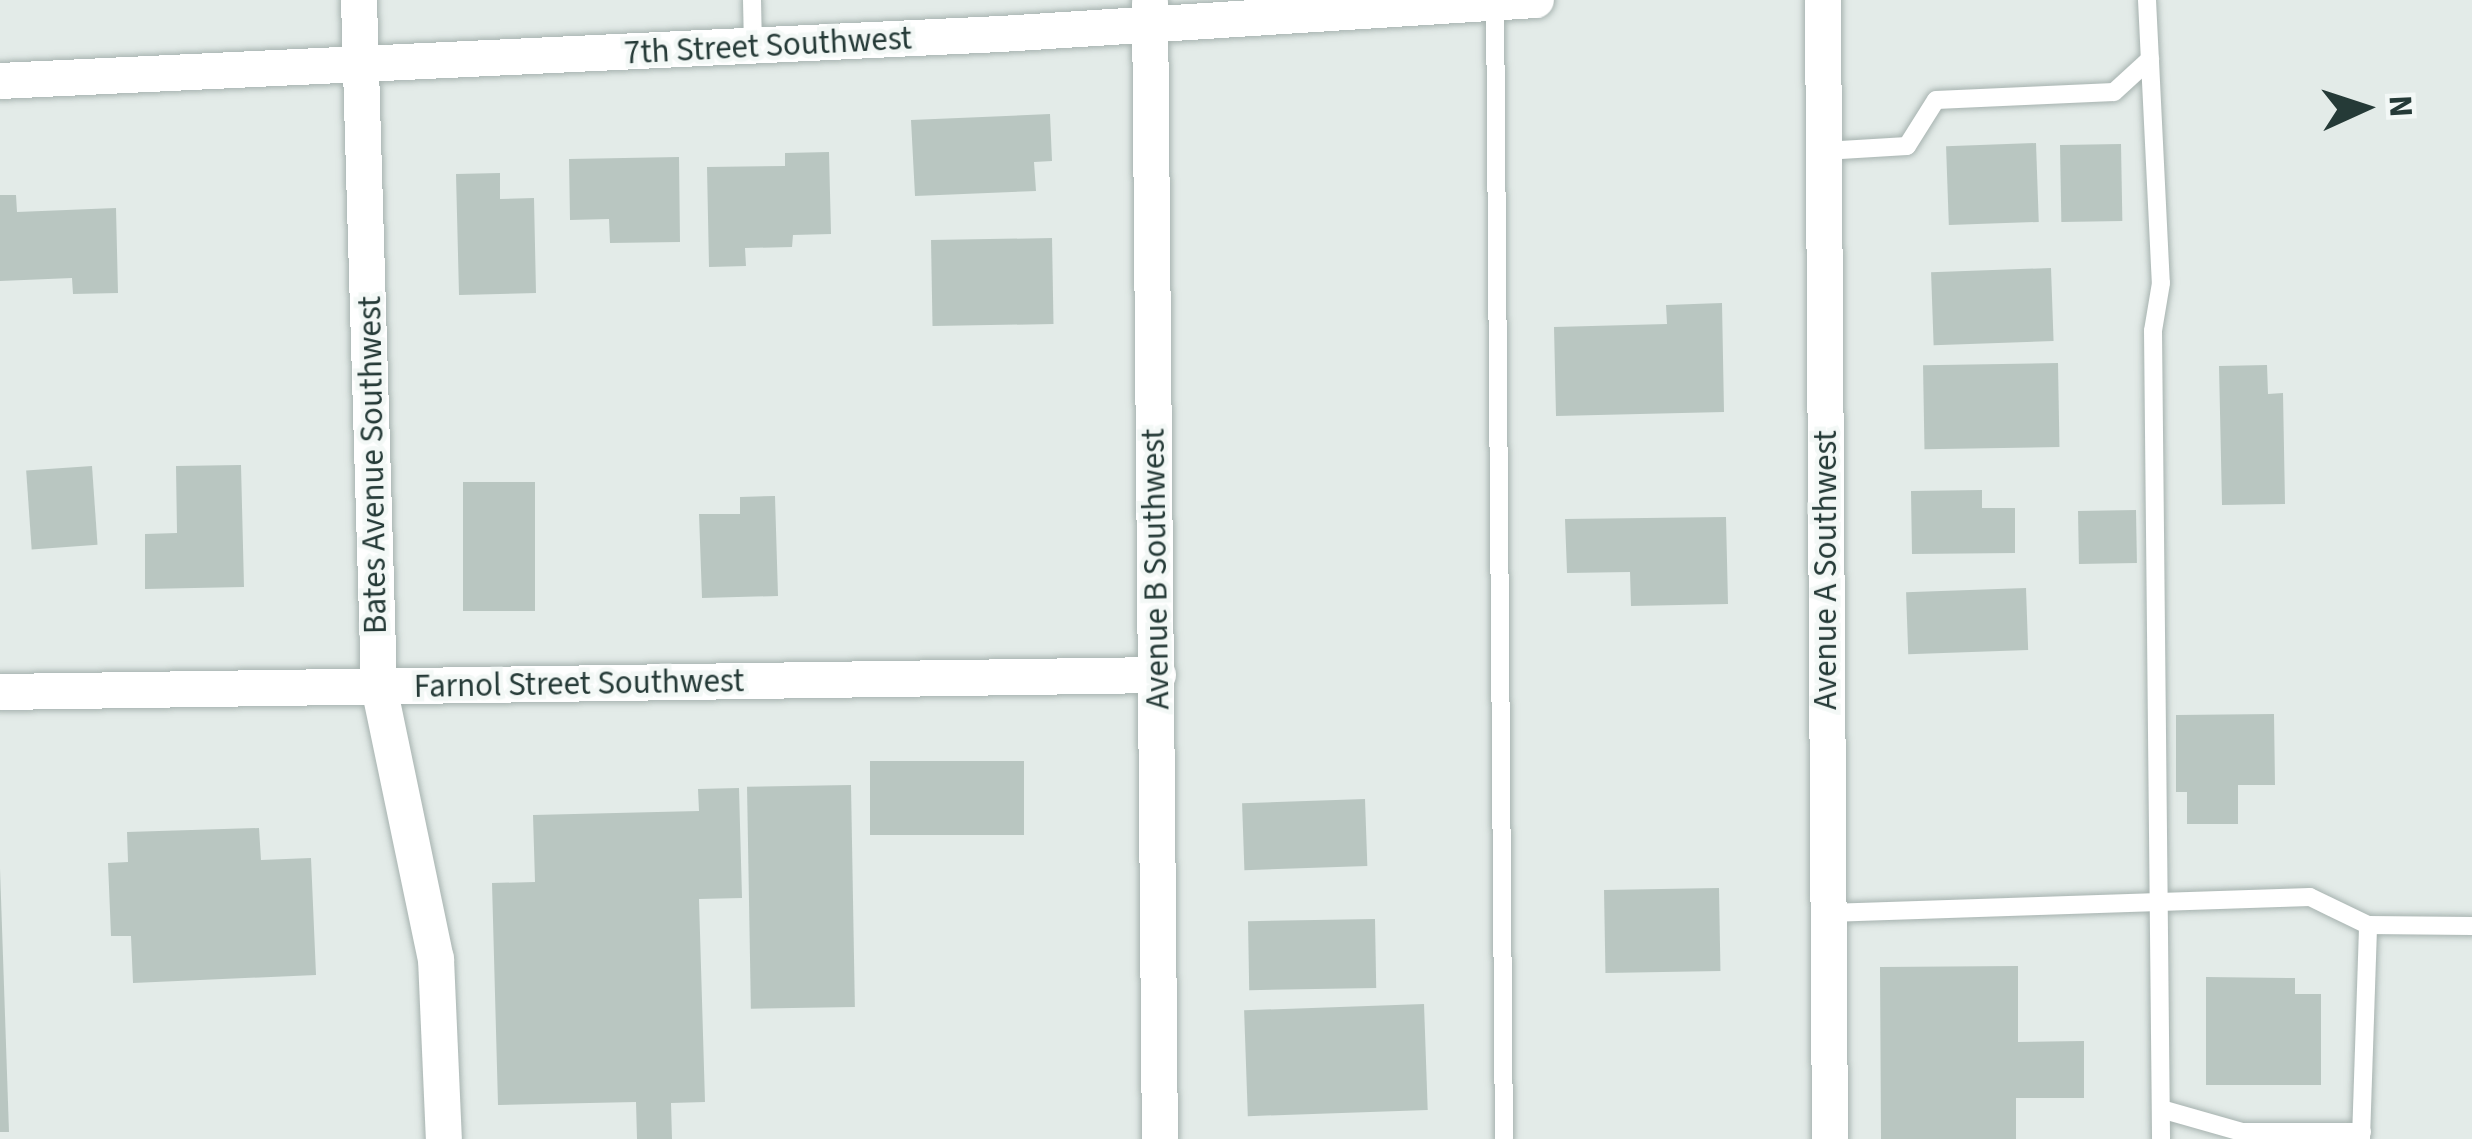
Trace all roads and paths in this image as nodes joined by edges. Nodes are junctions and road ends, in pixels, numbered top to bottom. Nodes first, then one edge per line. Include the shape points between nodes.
1 (359, 0) edge
2 (752, 0) edge
3 (1536, 0) edge
4 (1823, 0) edge
5 (2147, 0) edge
6 (1495, 1) edge
7 (1150, 12) edge
8 (753, 47) junction
9 (2150, 59) junction
10 (362, 60) junction
11 (0, 81) edge
12 (1824, 151) junction
13 (1158, 675) junction
14 (379, 687) junction
15 (0, 692) edge
16 (2159, 896) junction
17 (1828, 913) junction
18 (2368, 925) junction
19 (2472, 926) edge
20 (2161, 1109) junction
21 (2216, 1132) edge
22 (2361, 1135) edge
23 (444, 1139) edge
24 (1160, 1139) edge
25 (1504, 1139) edge
26 (1830, 1139) edge
27 (2161, 1139) edge

1 - 10 street, Bates Avenue Southwest
2 - 8 lane
3 - 6 street, 7th Street Southwest
4 - 12 street, Avenue A Southwest
5 - 9 lane
6 - 7 street, 7th Street Southwest
6 - 25 lane
7 - 8 street, 7th Street Southwest
7 - 13 street, Avenue B Southwest
8 - 10 street, 7th Street Southwest
9 - 12 lane via 2114,92 1936,100 1906,146
9 - 16 lane via 2162,283 2153,331
10 - 11 street, 7th Street Southwest
10 - 14 street, Bates Avenue Southwest
12 - 17 street, Avenue A Southwest
13 - 14 street, Farnol Street Southwest
13 - 24 street, Avenue B Southwest
14 - 15 street, Farnol Street Southwest
14 - 23 street, Bates Avenue Southwest via 436,959
16 - 17 lane
16 - 18 lane via 2310,897
16 - 20 lane
17 - 26 street, Avenue A Southwest
18 - 19 lane
18 - 22 lane
20 - 21 lane
20 - 27 lane
21 - 22 lane

